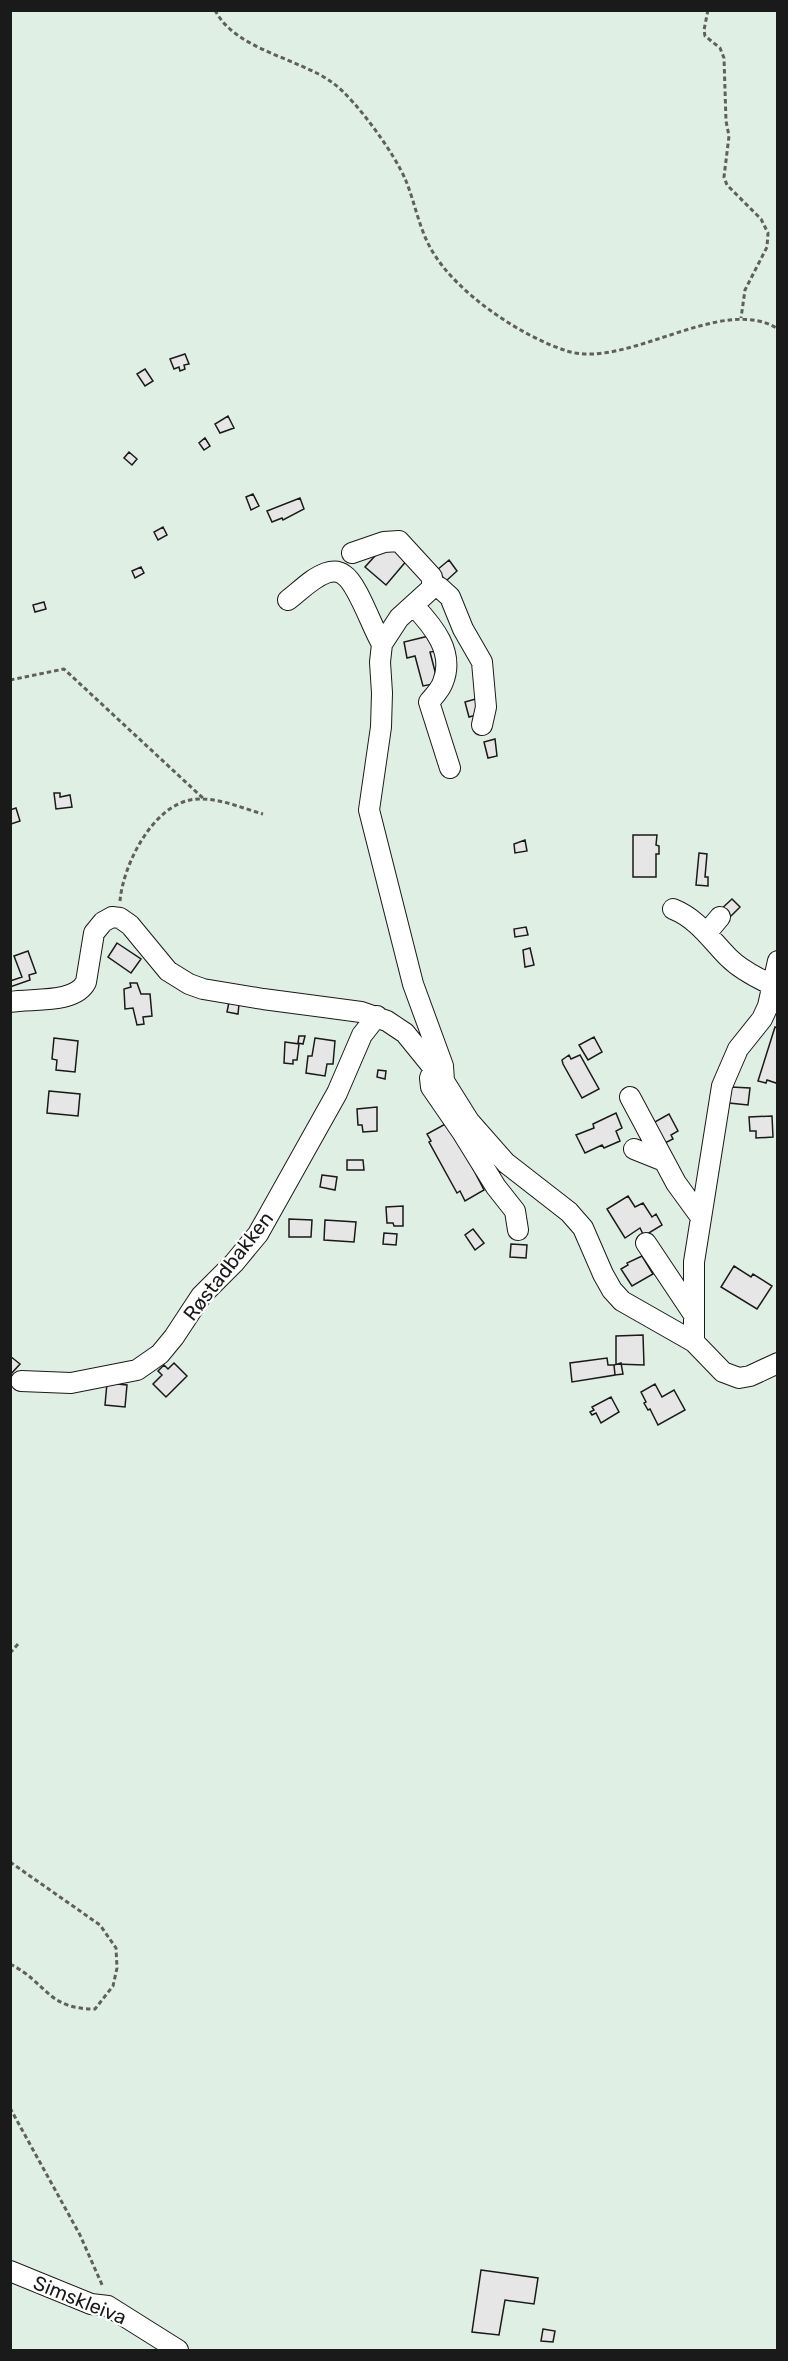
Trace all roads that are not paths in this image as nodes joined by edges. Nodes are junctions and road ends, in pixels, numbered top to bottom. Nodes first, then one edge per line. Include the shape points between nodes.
1 (352, 553) dead end
2 (432, 588) junction
3 (288, 600) dead end
4 (414, 606) junction
5 (382, 644) junction
6 (482, 725) dead end
7 (450, 768) dead end
8 (673, 909) dead end
9 (720, 916) dead end
10 (709, 936) junction
11 (777, 961) edge
12 (772, 985) junction
13 (10, 1002) edge
14 (377, 1016) junction
15 (438, 1075) junction
16 (630, 1097) dead end
17 (634, 1149) dead end
18 (664, 1161) junction
19 (700, 1216) junction
20 (519, 1230) dead end
21 (646, 1243) dead end
22 (695, 1317) junction
23 (694, 1342) junction
24 (777, 1363) edge
25 (21, 1381) dead end
26 (10, 2271) edge
27 (178, 2350) edge

1 - 2 street via 399,541 432,577
2 - 4 street
2 - 6 street via 439,587 450,597 482,662 486,707
3 - 5 street via 315,578 333,572 345,575
4 - 5 street via 399,618
4 - 7 street via 440,639 447,660 443,682 429,702
5 - 15 street via 381,727 369,799 370,819 413,984 442,1066
8 - 10 street via 696,922
9 - 10 street
10 - 12 street via 750,975
11 - 12 street
12 - 19 street via 762,1019 738,1049 723,1080
13 - 14 street via 63,997 83,989 94,933 112,917 130,925 168,971 189,984
14 - 15 street via 405,1033
14 - 25 street, Røstadbakken via 362,1035 337,1093 258,1234 201,1296 160,1354 137,1370 71,1383
15 - 20 street via 430,1078 431,1088 515,1211
15 - 23 street via 469,1121 506,1163 552,1197 583,1228 603,1274 622,1301
16 - 18 street
17 - 18 street
18 - 19 street
19 - 22 street via 694,1262
21 - 22 street
22 - 23 street
23 - 24 street via 723,1372 739,1378
26 - 27 street, Simskleiva via 81,2300 108,2306

